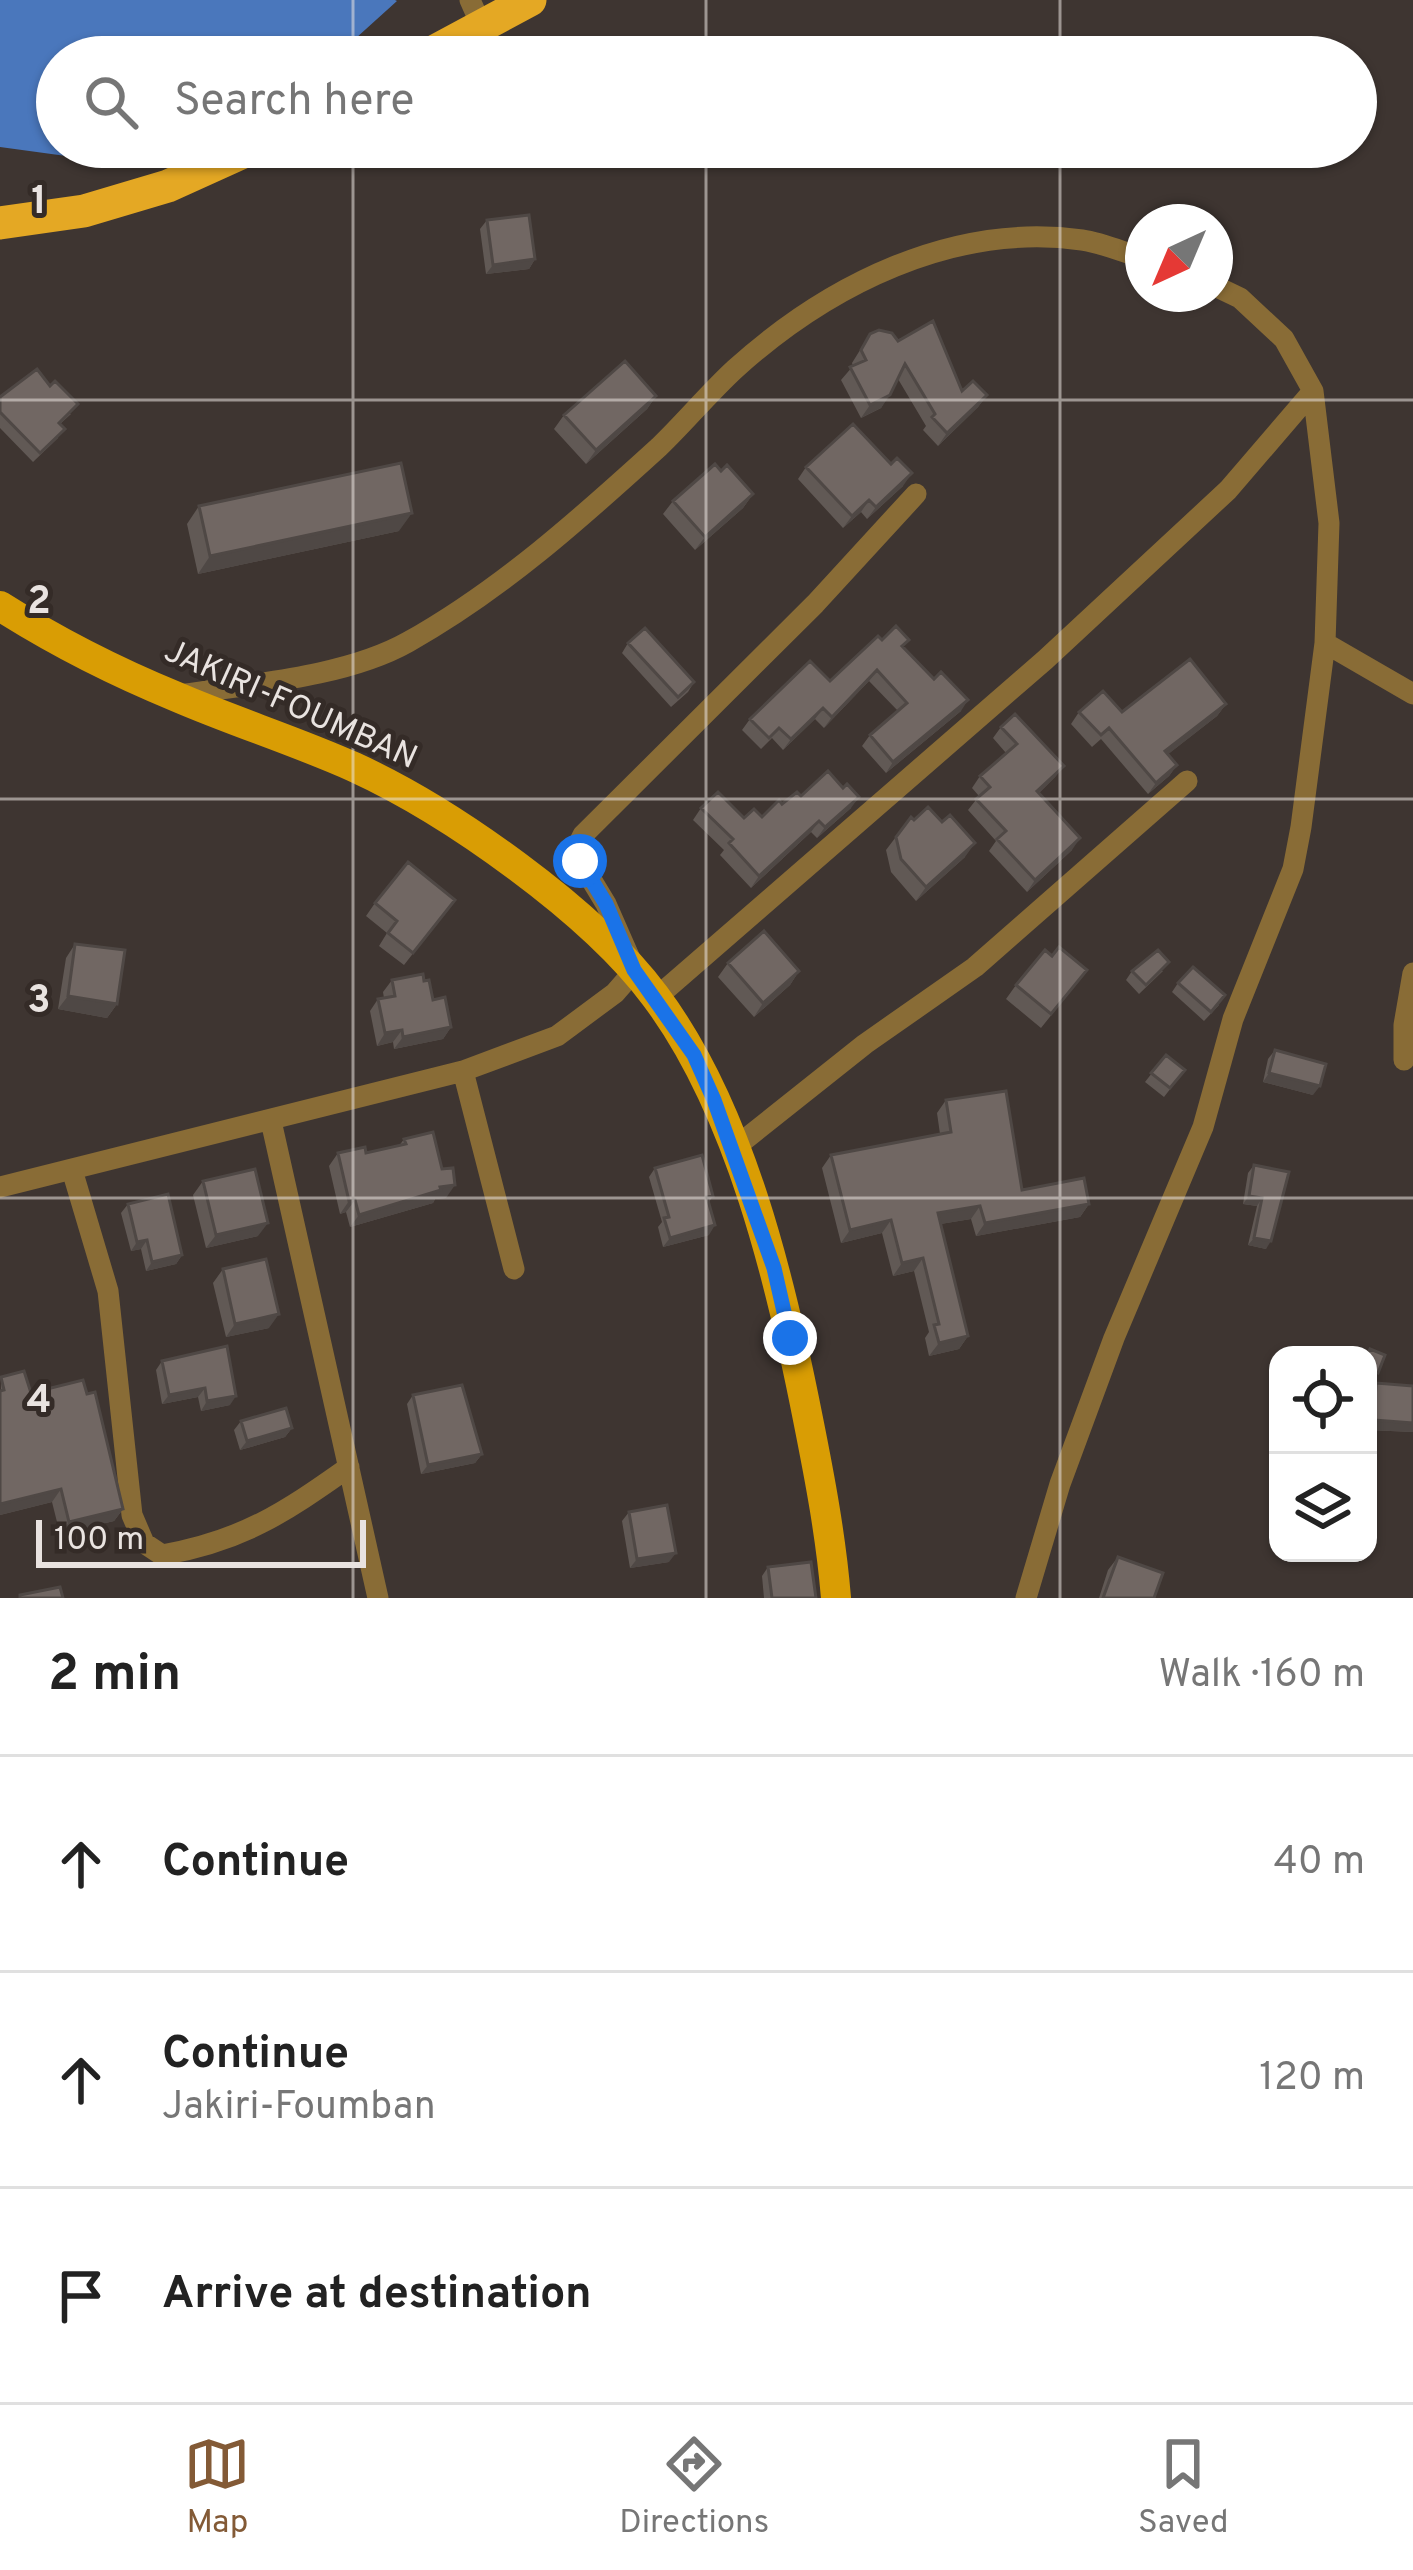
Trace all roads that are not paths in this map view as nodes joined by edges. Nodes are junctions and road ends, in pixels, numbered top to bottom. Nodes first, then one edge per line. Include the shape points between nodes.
1 (530, 0) edge
2 (476, 14) edge
3 (449, 36) edge
4 (208, 168) edge
5 (0, 223) edge
6 (1125, 253) edge
7 (1233, 295) edge
8 (1313, 391) junction
9 (916, 494) dead end
10 (0, 605) edge
11 (1325, 643) junction
12 (1413, 694) edge
13 (174, 696) junction
14 (1187, 781) dead end
15 (634, 970) junction
16 (1413, 973) edge
17 (656, 997) junction
18 (1405, 1060) dead end
19 (463, 1071) junction
20 (271, 1121) junction
21 (733, 1149) junction
22 (72, 1170) junction
23 (0, 1187) edge
24 (514, 1269) dead end
25 (349, 1467) junction
26 (378, 1598) edge
27 (836, 1598) edge
28 (1027, 1598) edge

1 - 2 highway
2 - 3 highway
4 - 5 highway via 83,211
6 - 13 street via 1084,240 1027,238 891,266 812,308 533,557 404,645 348,665
7 - 8 street via 1284,339
8 - 11 street via 1329,523
8 - 17 street via 1228,490 1045,660
9 - 15 street via 583,835 580,861
10 - 13 main road, JAKIRI-FOUMBAN
11 - 12 street
11 - 28 street via 1293,869 1233,1018 1203,1127 1067,1463
13 - 15 main road, JAKIRI-FOUMBAN via 355,767 411,798 546,888
14 - 21 street via 974,968
15 - 17 main road, JAKIRI-FOUMBAN
15 - 19 street via 557,1036
16 - 18 street
17 - 21 main road, JAKIRI-FOUMBAN via 694,1055
19 - 20 street
19 - 24 street
20 - 22 street
20 - 25 street
21 - 27 main road, JAKIRI-FOUMBAN via 789,1331 832,1539
22 - 23 street
22 - 25 street via 108,1291 132,1516 144,1543 162,1555 235,1536 280,1516
25 - 26 street

